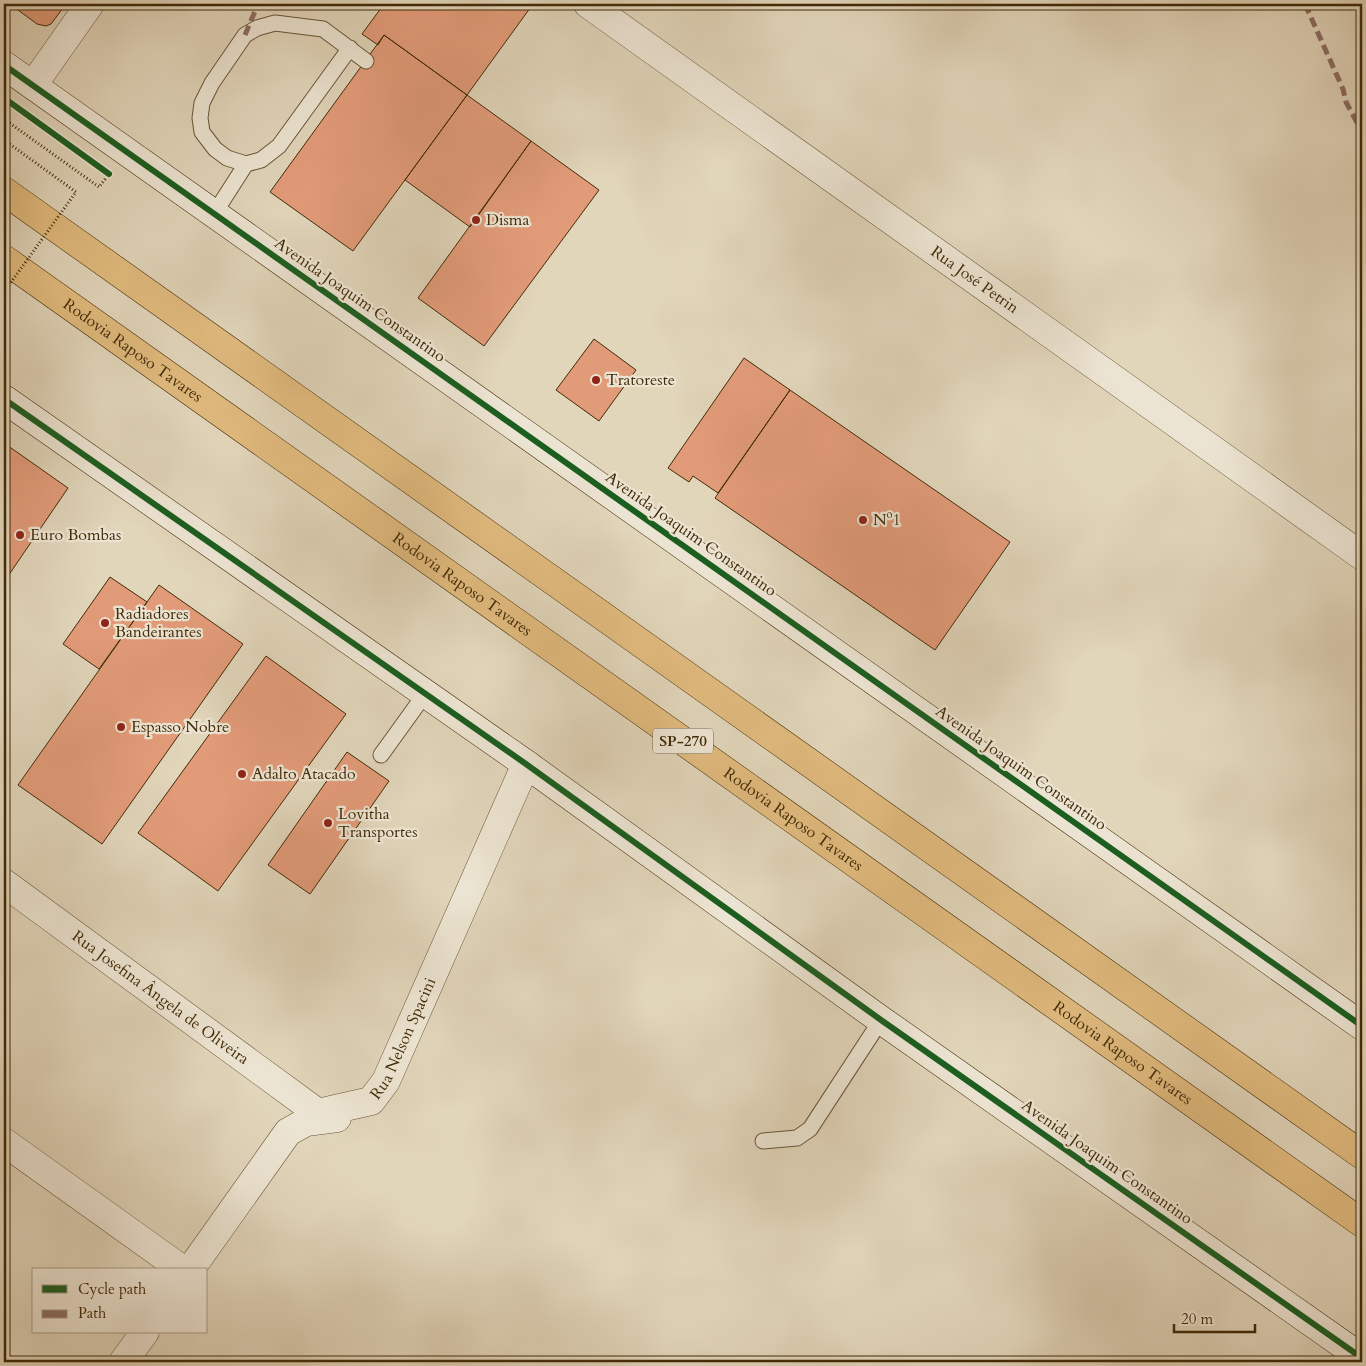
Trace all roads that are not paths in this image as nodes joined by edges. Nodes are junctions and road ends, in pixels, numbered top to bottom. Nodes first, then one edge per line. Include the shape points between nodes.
1 (90, 4) edge
2 (588, 4) edge
3 (350, 48) junction
4 (366, 61) dead end
5 (4, 65) edge
6 (33, 85) junction
7 (246, 164) junction
8 (4, 191) edge
9 (214, 214) junction
10 (4, 259) edge
11 (4, 399) edge
12 (1362, 556) edge
13 (425, 694) junction
14 (381, 755) dead end
15 (526, 764) junction
16 (4, 883) edge
17 (881, 1020) junction
18 (1362, 1026) edge
19 (318, 1113) junction
20 (762, 1141) dead end
21 (4, 1142) edge
22 (1362, 1155) edge
23 (1362, 1223) edge
24 (179, 1268) edge
25 (191, 1268) edge
26 (144, 1334) edge
27 (1362, 1358) edge
28 (124, 1362) edge

1 - 6 street
2 - 12 street, Rua José Petrin
3 - 4 lane
3 - 7 lane via 279,146 261,160
3 - 7 lane via 323,29 275,23 257,28 245,36 212,83 202,103 200,118 202,132 216,149 236,162
5 - 6 street, Avenida Joaquim Constantino
6 - 9 street, Avenida Joaquim Constantino
7 - 9 lane
8 - 22 highway
9 - 18 street, Avenida Joaquim Constantino
10 - 23 highway, Rodovia Raposo Tavares / SP-270
11 - 13 street, Avenida Joaquim Constantino
13 - 14 lane
13 - 15 street, Avenida Joaquim Constantino
15 - 17 street, Avenida Joaquim Constantino
15 - 19 street, Rua Nelson Spacini via 386,1081 371,1101
16 - 19 street, Rua Josefina Ângela de Oliveira
17 - 20 lane via 810,1129 797,1138
17 - 27 street, Avenida Joaquim Constantino
19 - 25 street via 350,1115 306,1122 288,1132
21 - 24 street
26 - 28 street

